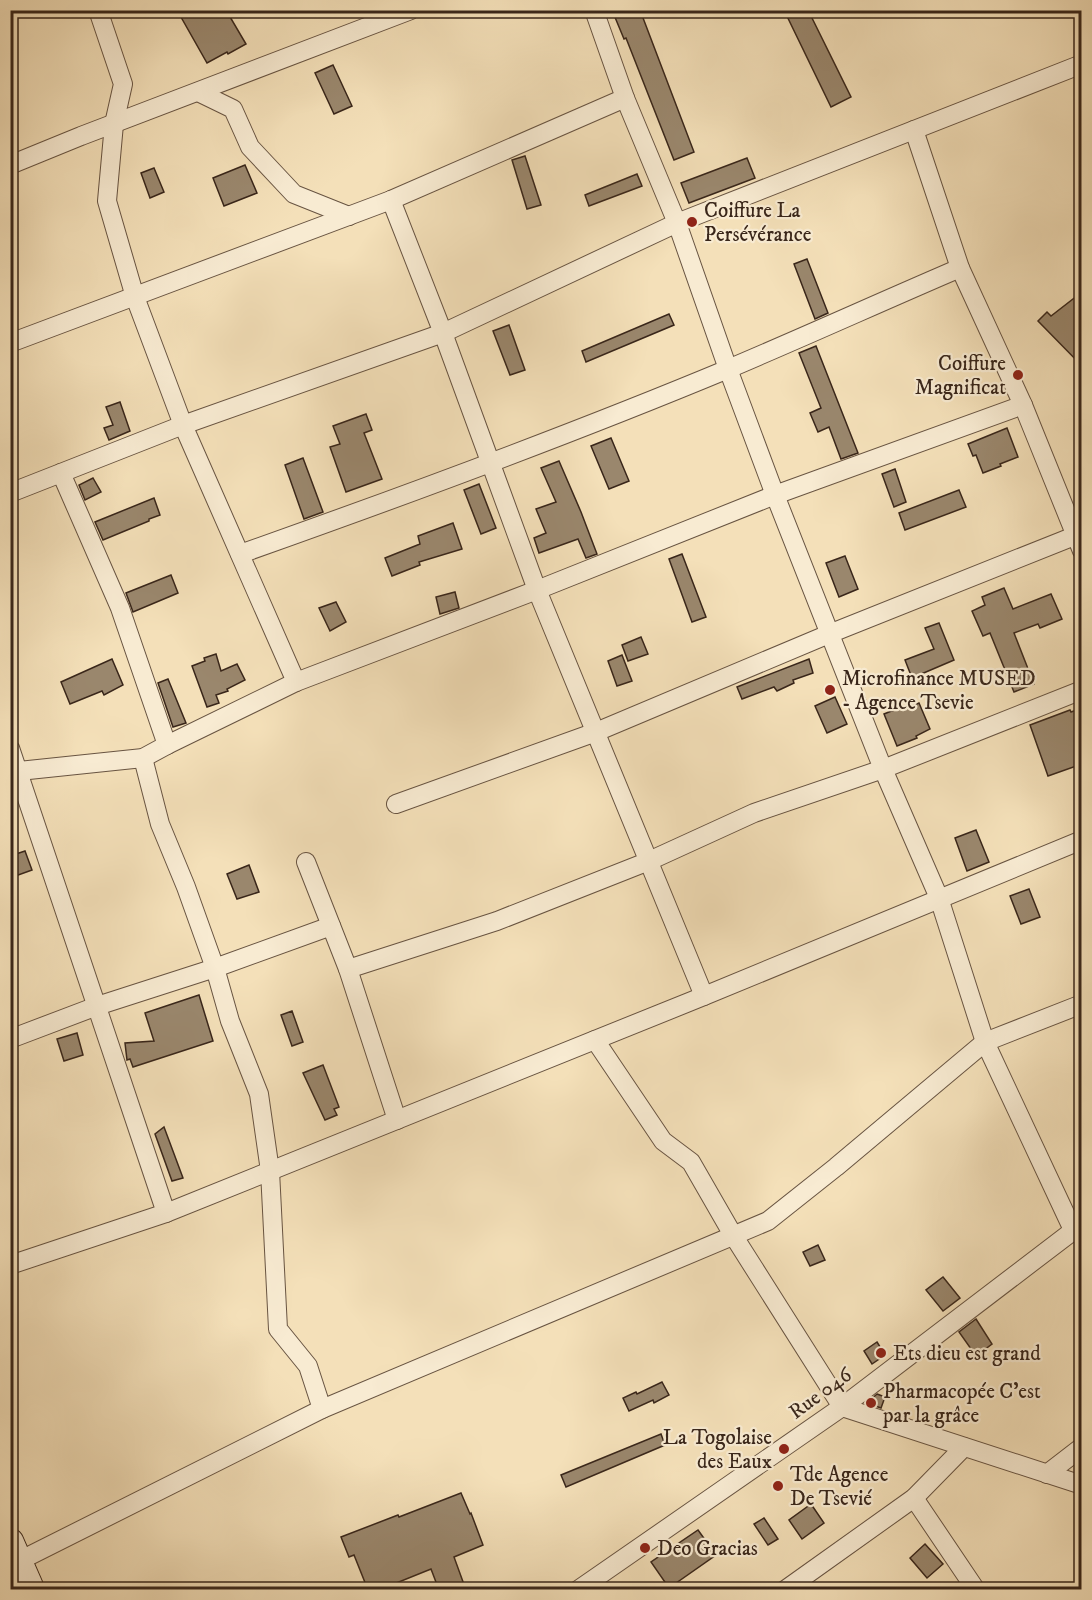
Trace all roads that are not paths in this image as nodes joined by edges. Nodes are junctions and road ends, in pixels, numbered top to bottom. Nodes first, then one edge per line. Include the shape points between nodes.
1 (98, 10) edge
2 (411, 10) edge
3 (594, 10) edge
4 (1082, 64) edge
5 (198, 92) junction
6 (625, 98) junction
7 (114, 124) junction
8 (914, 130) junction
9 (10, 165) edge
10 (391, 200) junction
11 (349, 216) junction
12 (677, 223) junction
13 (960, 268) junction
14 (135, 297) junction
15 (443, 333) junction
16 (10, 343) edge
17 (728, 369) junction
18 (1023, 405) junction
19 (183, 425) junction
20 (491, 463) junction
21 (61, 473) junction
22 (10, 493) edge
23 (775, 495) junction
24 (1080, 540) edge
25 (240, 554) junction
26 (537, 590) junction
27 (829, 634) junction
28 (296, 682) junction
29 (1082, 690) edge
30 (596, 732) junction
31 (167, 745) junction
32 (10, 748) edge
33 (143, 758) junction
34 (883, 769) junction
35 (15, 773) edge
36 (396, 804) dead end
37 (1082, 840) edge
38 (649, 861) junction
39 (306, 862) dead end
40 (939, 898) junction
41 (331, 926) junction
42 (215, 968) junction
43 (348, 969) junction
44 (704, 996) junction
45 (1082, 1004) edge
46 (97, 1006) junction
47 (10, 1039) edge
48 (595, 1040) junction
49 (985, 1042) junction
50 (397, 1120) junction
51 (270, 1171) junction
52 (166, 1213) junction
53 (1078, 1227) edge
54 (733, 1235) junction
55 (10, 1265) edge
56 (842, 1407) junction
57 (322, 1409) junction
58 (964, 1447) junction
59 (1082, 1447) edge
60 (1047, 1474) junction
61 (1082, 1485) edge
62 (914, 1498) junction
63 (15, 1551) edge
64 (31, 1590) edge
65 (578, 1590) edge
66 (785, 1590) edge
67 (976, 1590) edge

1 - 7 street via 123,84
2 - 5 street
3 - 6 street
4 - 8 street
5 - 7 street
5 - 11 street via 233,109 250,147 294,194
6 - 10 street
6 - 12 street
7 - 9 street
7 - 14 street via 107,201
8 - 12 street
8 - 13 street
10 - 11 street
10 - 15 street
11 - 14 street
12 - 15 street
12 - 17 street
13 - 17 street
13 - 18 street
14 - 16 street
14 - 19 street
15 - 19 street
15 - 20 street
17 - 20 street
17 - 23 street
18 - 23 street
18 - 24 street
19 - 21 street
19 - 25 street
20 - 25 street
20 - 26 street
21 - 22 street
21 - 31 street via 120,608
23 - 26 street
23 - 27 street
24 - 27 street
25 - 28 street
26 - 28 street
26 - 30 street
27 - 30 street
27 - 34 street
28 - 31 street
29 - 34 street
30 - 36 street
30 - 38 street
31 - 33 street
32 - 35 street
33 - 35 street
33 - 42 street via 160,824
34 - 38 street via 754,813
34 - 40 street
35 - 46 street
37 - 40 street
38 - 43 street via 497,921
38 - 44 street
39 - 41 street
40 - 44 street
40 - 49 street
41 - 42 street
41 - 43 street
42 - 46 street
42 - 51 street via 230,1021 259,1094
43 - 50 street
44 - 48 street
45 - 49 street
46 - 47 street
46 - 52 street
48 - 50 street
48 - 54 street via 663,1142 691,1162
49 - 53 street
49 - 54 street via 768,1221
50 - 51 street
51 - 52 street
51 - 57 street via 278,1329 308,1366
52 - 55 street
53 - 56 street, Rue 046 / Rue 046
54 - 56 street
54 - 57 street
56 - 58 street
56 - 65 street, Rue 046 / Rue 046
57 - 63 street
58 - 60 street
58 - 62 street
59 - 60 street
60 - 61 street
62 - 66 street
62 - 67 street
63 - 64 street

